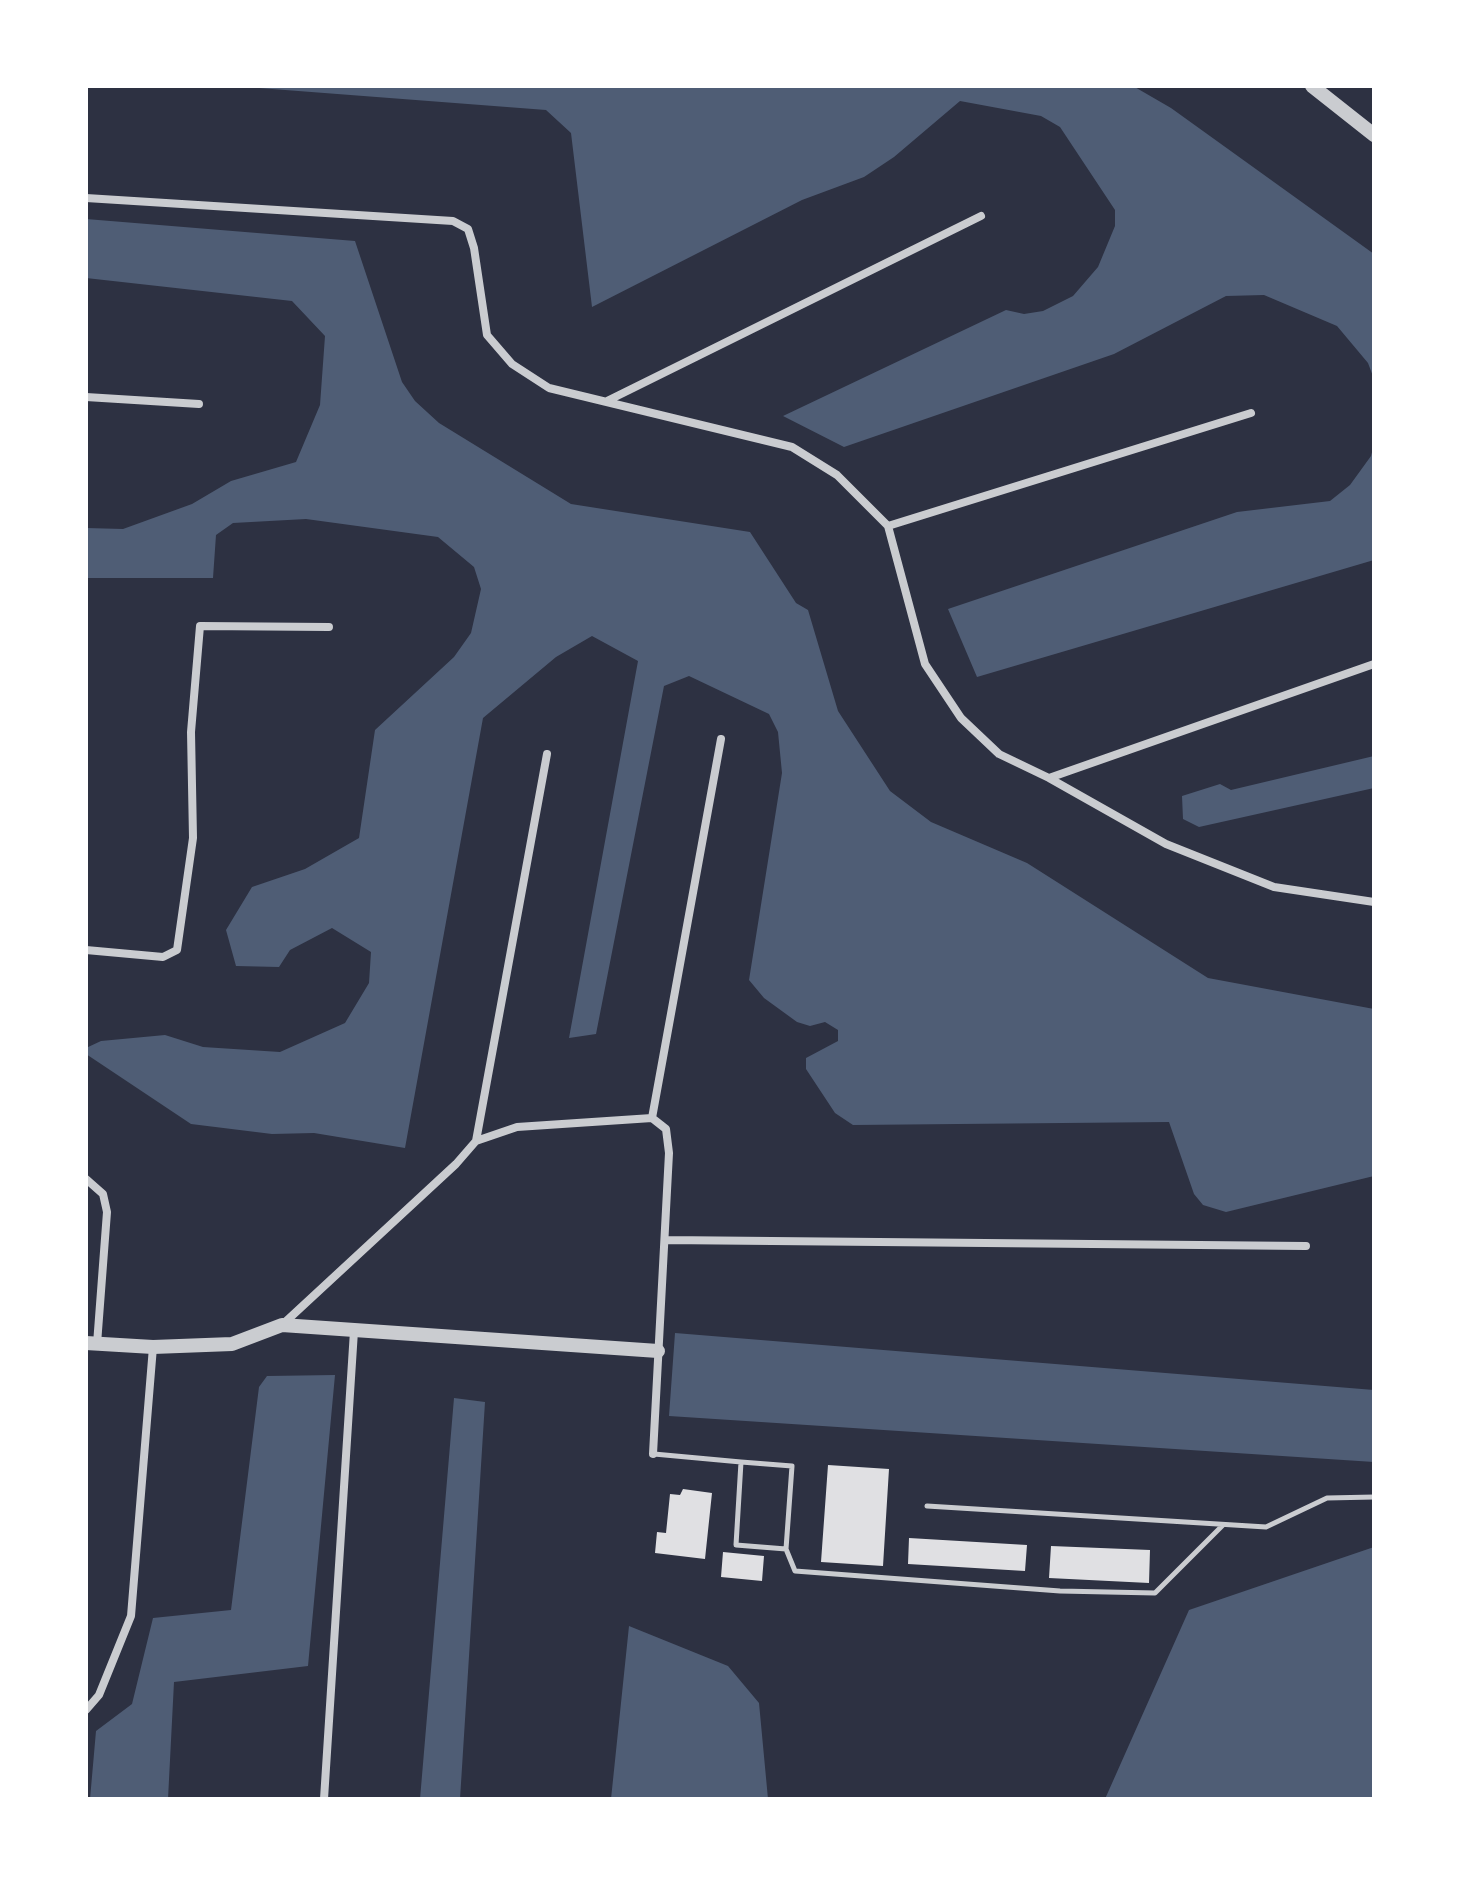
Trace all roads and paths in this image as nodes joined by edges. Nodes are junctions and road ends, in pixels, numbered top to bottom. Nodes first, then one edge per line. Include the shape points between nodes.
1 (1312, 86) edge
2 (1374, 135) edge
3 (86, 198) edge
4 (981, 216) dead end
5 (86, 397) edge
6 (607, 401) junction
7 (199, 404) dead end
8 (1251, 413) dead end
9 (888, 526) junction
10 (329, 627) dead end
11 (1374, 664) edge
12 (721, 739) dead end
13 (547, 754) dead end
14 (1049, 778) junction
15 (1374, 902) edge
16 (86, 950) edge
17 (652, 1118) junction
18 (476, 1141) junction
19 (86, 1179) edge
20 (665, 1240) junction
21 (1306, 1246) dead end
22 (282, 1325) junction
23 (354, 1331) junction
24 (92, 1343) edge
25 (153, 1347) junction
26 (658, 1351) junction
27 (653, 1454) joint
28 (741, 1462) junction
29 (1374, 1497) edge
30 (927, 1506) dead end
31 (1223, 1525) junction
32 (786, 1549) junction
33 (86, 1710) edge
34 (324, 1799) edge

1 - 2 street
3 - 6 street via 453,221 468,229 474,248 487,335 512,364 549,388
4 - 6 street
5 - 7 street
6 - 9 street via 792,447 837,475
8 - 9 street
9 - 14 street via 925,664 961,718 999,754
10 - 16 street via 200,626 191,732 193,838 177,950 163,957
11 - 14 street
12 - 17 street
13 - 18 street
14 - 15 street via 1166,844 1274,887
17 - 18 street via 517,1127
17 - 20 street via 666,1129 669,1153
18 - 22 street
19 - 24 street via 103,1194 107,1212
20 - 21 street
20 - 26 street
22 - 23 street
22 - 25 street via 232,1344
23 - 26 street
23 - 34 street
24 - 25 street
25 - 33 street via 131,1616 99,1695
26 - 27 street
27 - 28 lane
28 - 32 lane via 736,1545
28 - 32 lane via 792,1466
29 - 31 lane via 1327,1498 1266,1527
30 - 31 lane
31 - 32 lane via 1155,1593 795,1571

